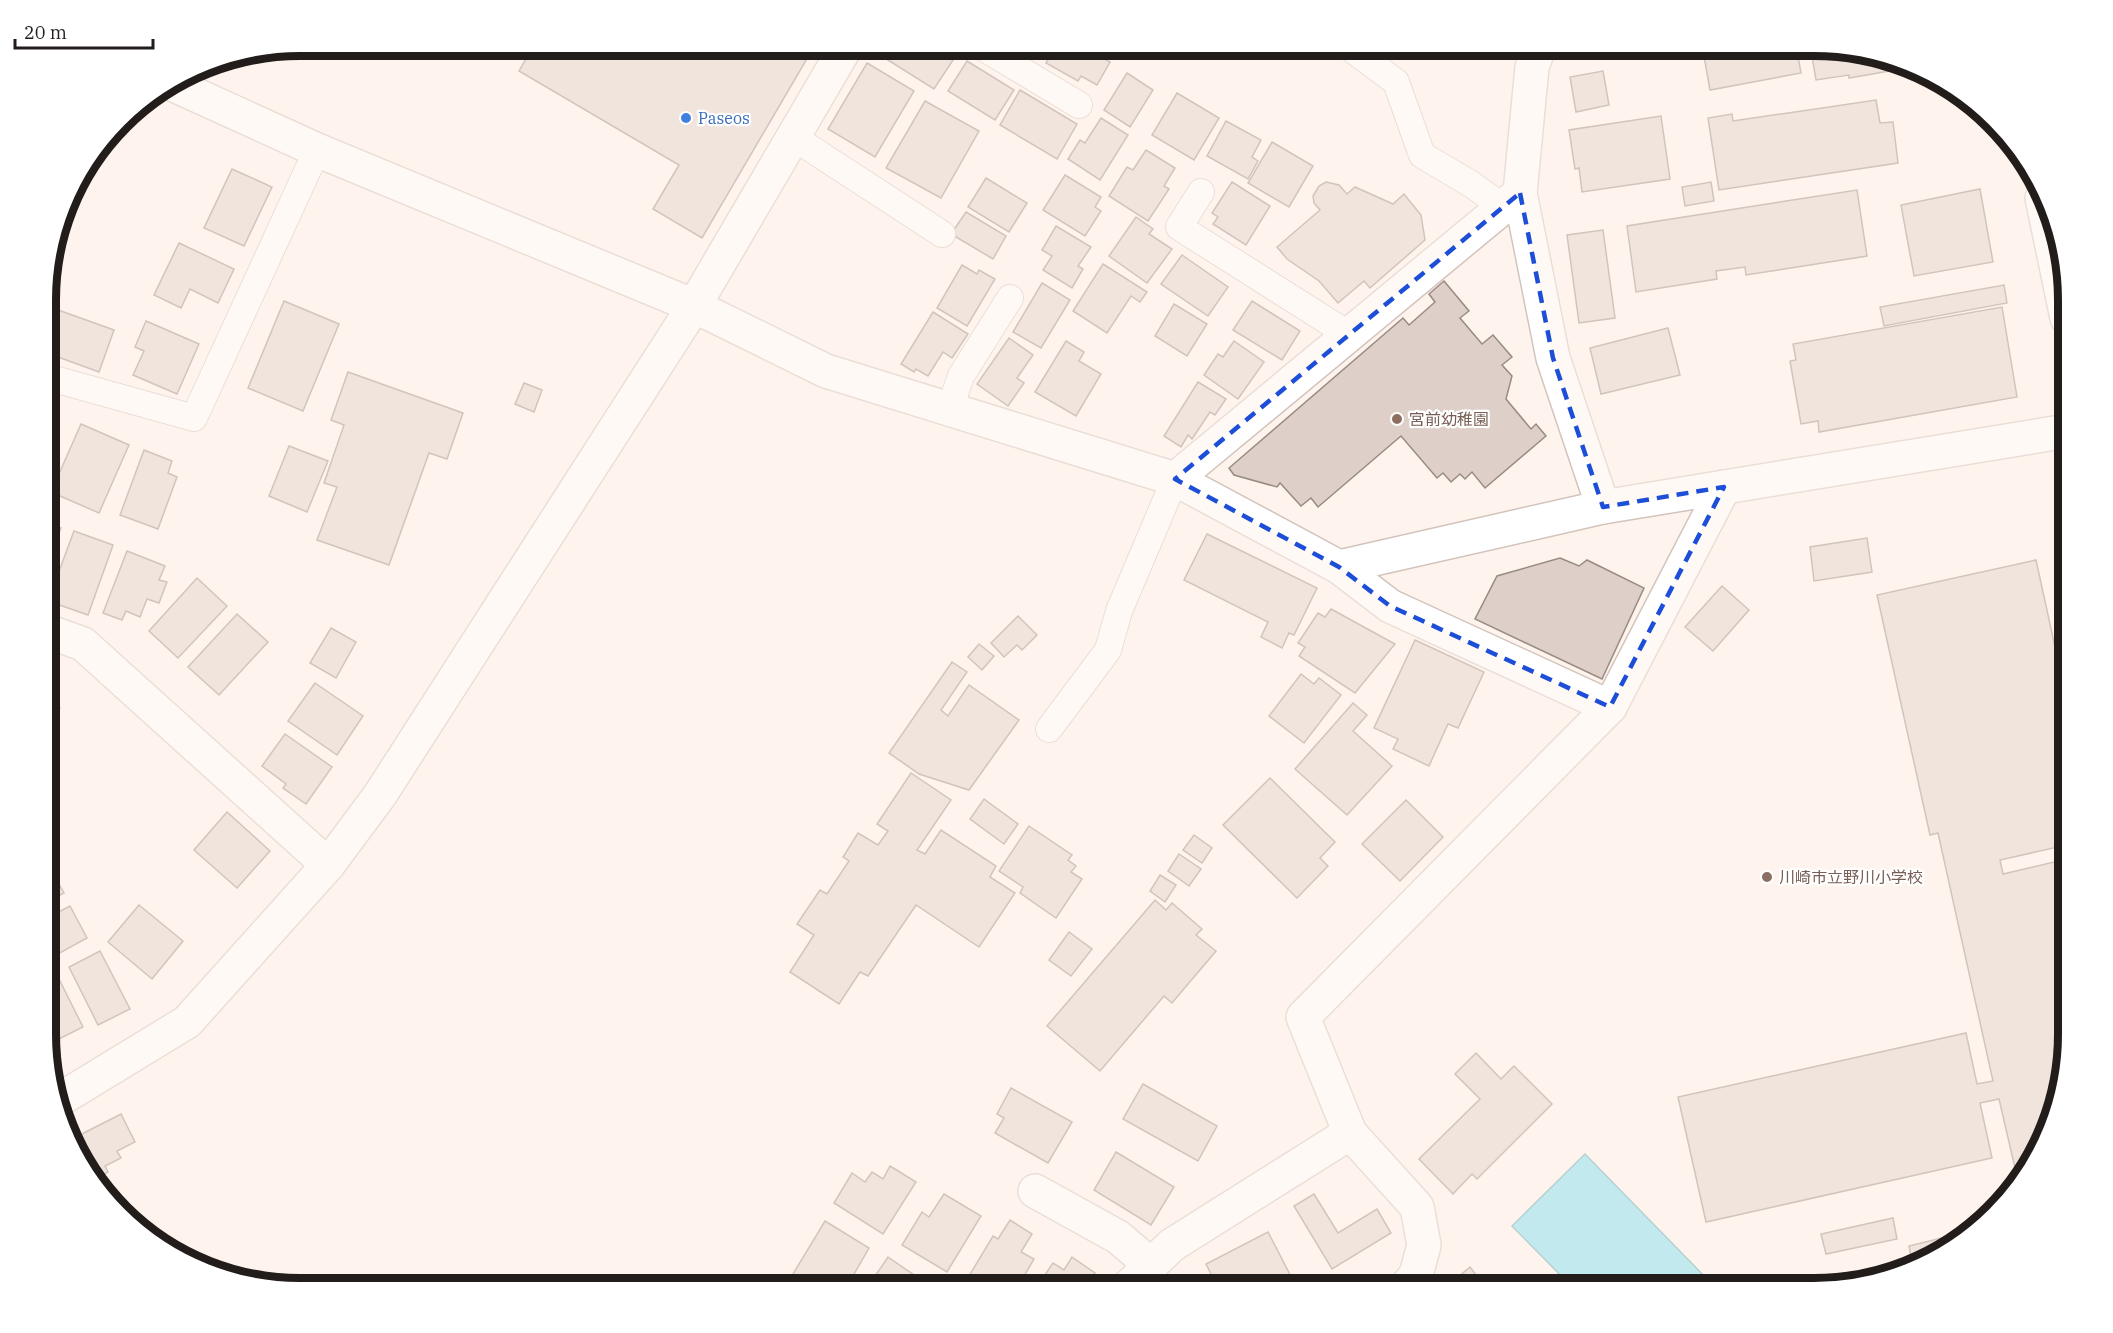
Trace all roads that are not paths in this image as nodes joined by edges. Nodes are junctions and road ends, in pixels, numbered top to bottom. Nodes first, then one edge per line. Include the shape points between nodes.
1 (841, 56) edge
2 (997, 56) edge
3 (1361, 56) edge
4 (1536, 56) edge
5 (179, 88) edge
6 (1079, 105) dead end
7 (793, 138) junction
8 (317, 150) junction
9 (1201, 192) dead end
10 (1511, 200) junction
11 (942, 234) dead end
12 (1010, 298) dead end
13 (694, 306) junction
14 (1348, 334) junction
15 (56, 379) edge
16 (949, 411) junction
17 (2058, 431) edge
18 (1175, 480) junction
19 (1724, 487) junction
20 (1603, 507) junction
21 (1339, 567) junction
22 (56, 634) edge
23 (1610, 707) junction
24 (1049, 729) dead end
25 (328, 866) junction
26 (64, 1097) edge
27 (1350, 1133) junction
28 (1035, 1191) dead end
29 (1139, 1278) edge
30 (1141, 1278) edge
31 (1413, 1278) edge

1 - 7 street
2 - 6 lane
3 - 10 lane via 1396,82 1422,155 1471,184
4 - 10 street
5 - 8 street
7 - 11 lane
7 - 13 street
8 - 13 street
8 - 15 lane via 194,418
9 - 14 lane via 1179,226
10 - 14 street
10 - 20 street via 1553,358
12 - 16 lane via 961,376
13 - 16 street via 826,371
13 - 25 street via 380,795
14 - 18 street
16 - 18 street
17 - 19 street
18 - 21 street
18 - 24 lane via 1119,611 1108,650
19 - 20 street
19 - 23 street
20 - 21 street
21 - 23 street via 1390,606
22 - 25 street via 83,644
23 - 27 street via 1303,1017
25 - 26 street via 187,1022
27 - 30 street via 1172,1245
27 - 31 street via 1417,1207 1424,1245
28 - 29 street via 1118,1237

